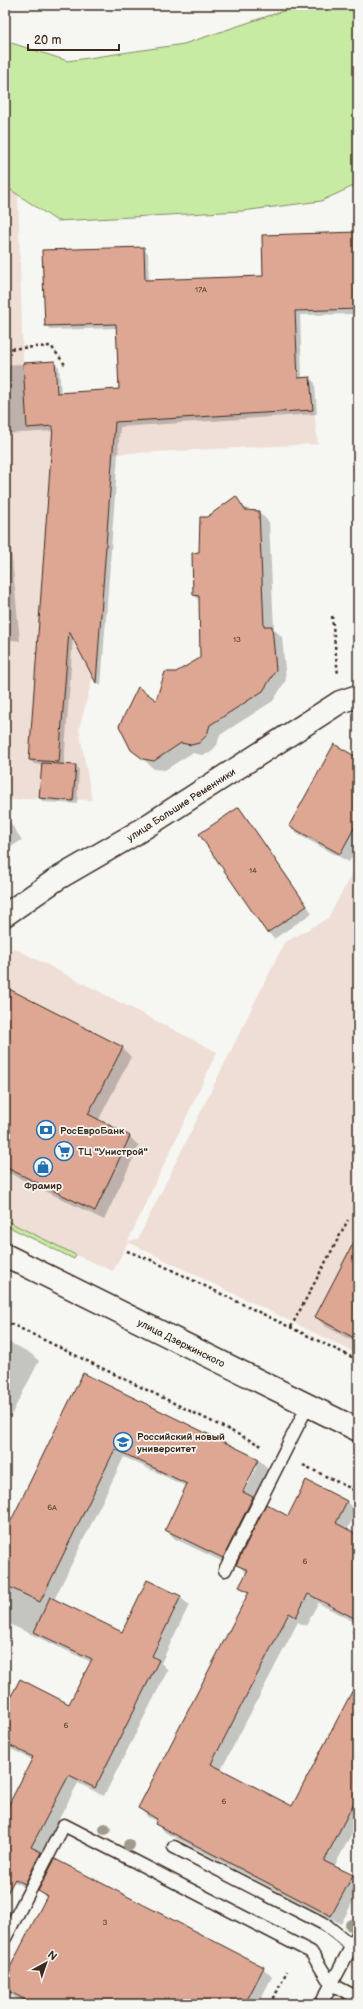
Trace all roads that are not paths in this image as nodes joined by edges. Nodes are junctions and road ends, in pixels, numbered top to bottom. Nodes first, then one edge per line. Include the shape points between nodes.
1 (349, 699) edge
2 (5, 915) edge
3 (5, 1256) edge
4 (308, 1405) junction
5 (358, 1430) edge
6 (225, 1570) dead end
7 (174, 1847) dead end
8 (358, 1934) edge
9 (5, 1938) edge
10 (352, 1946) junction
11 (331, 1984) junction
12 (358, 1998) edge
13 (321, 2004) edge

1 - 2 street, улица Большие Ременники via 133,835 57,879
3 - 4 street, улица Дзержинского
4 - 5 street, улица Дзержинского
4 - 6 lane
7 - 10 lane via 326,1925
8 - 10 lane
9 - 11 lane via 64,1825 311,1952
10 - 11 lane
11 - 12 lane
11 - 13 lane

